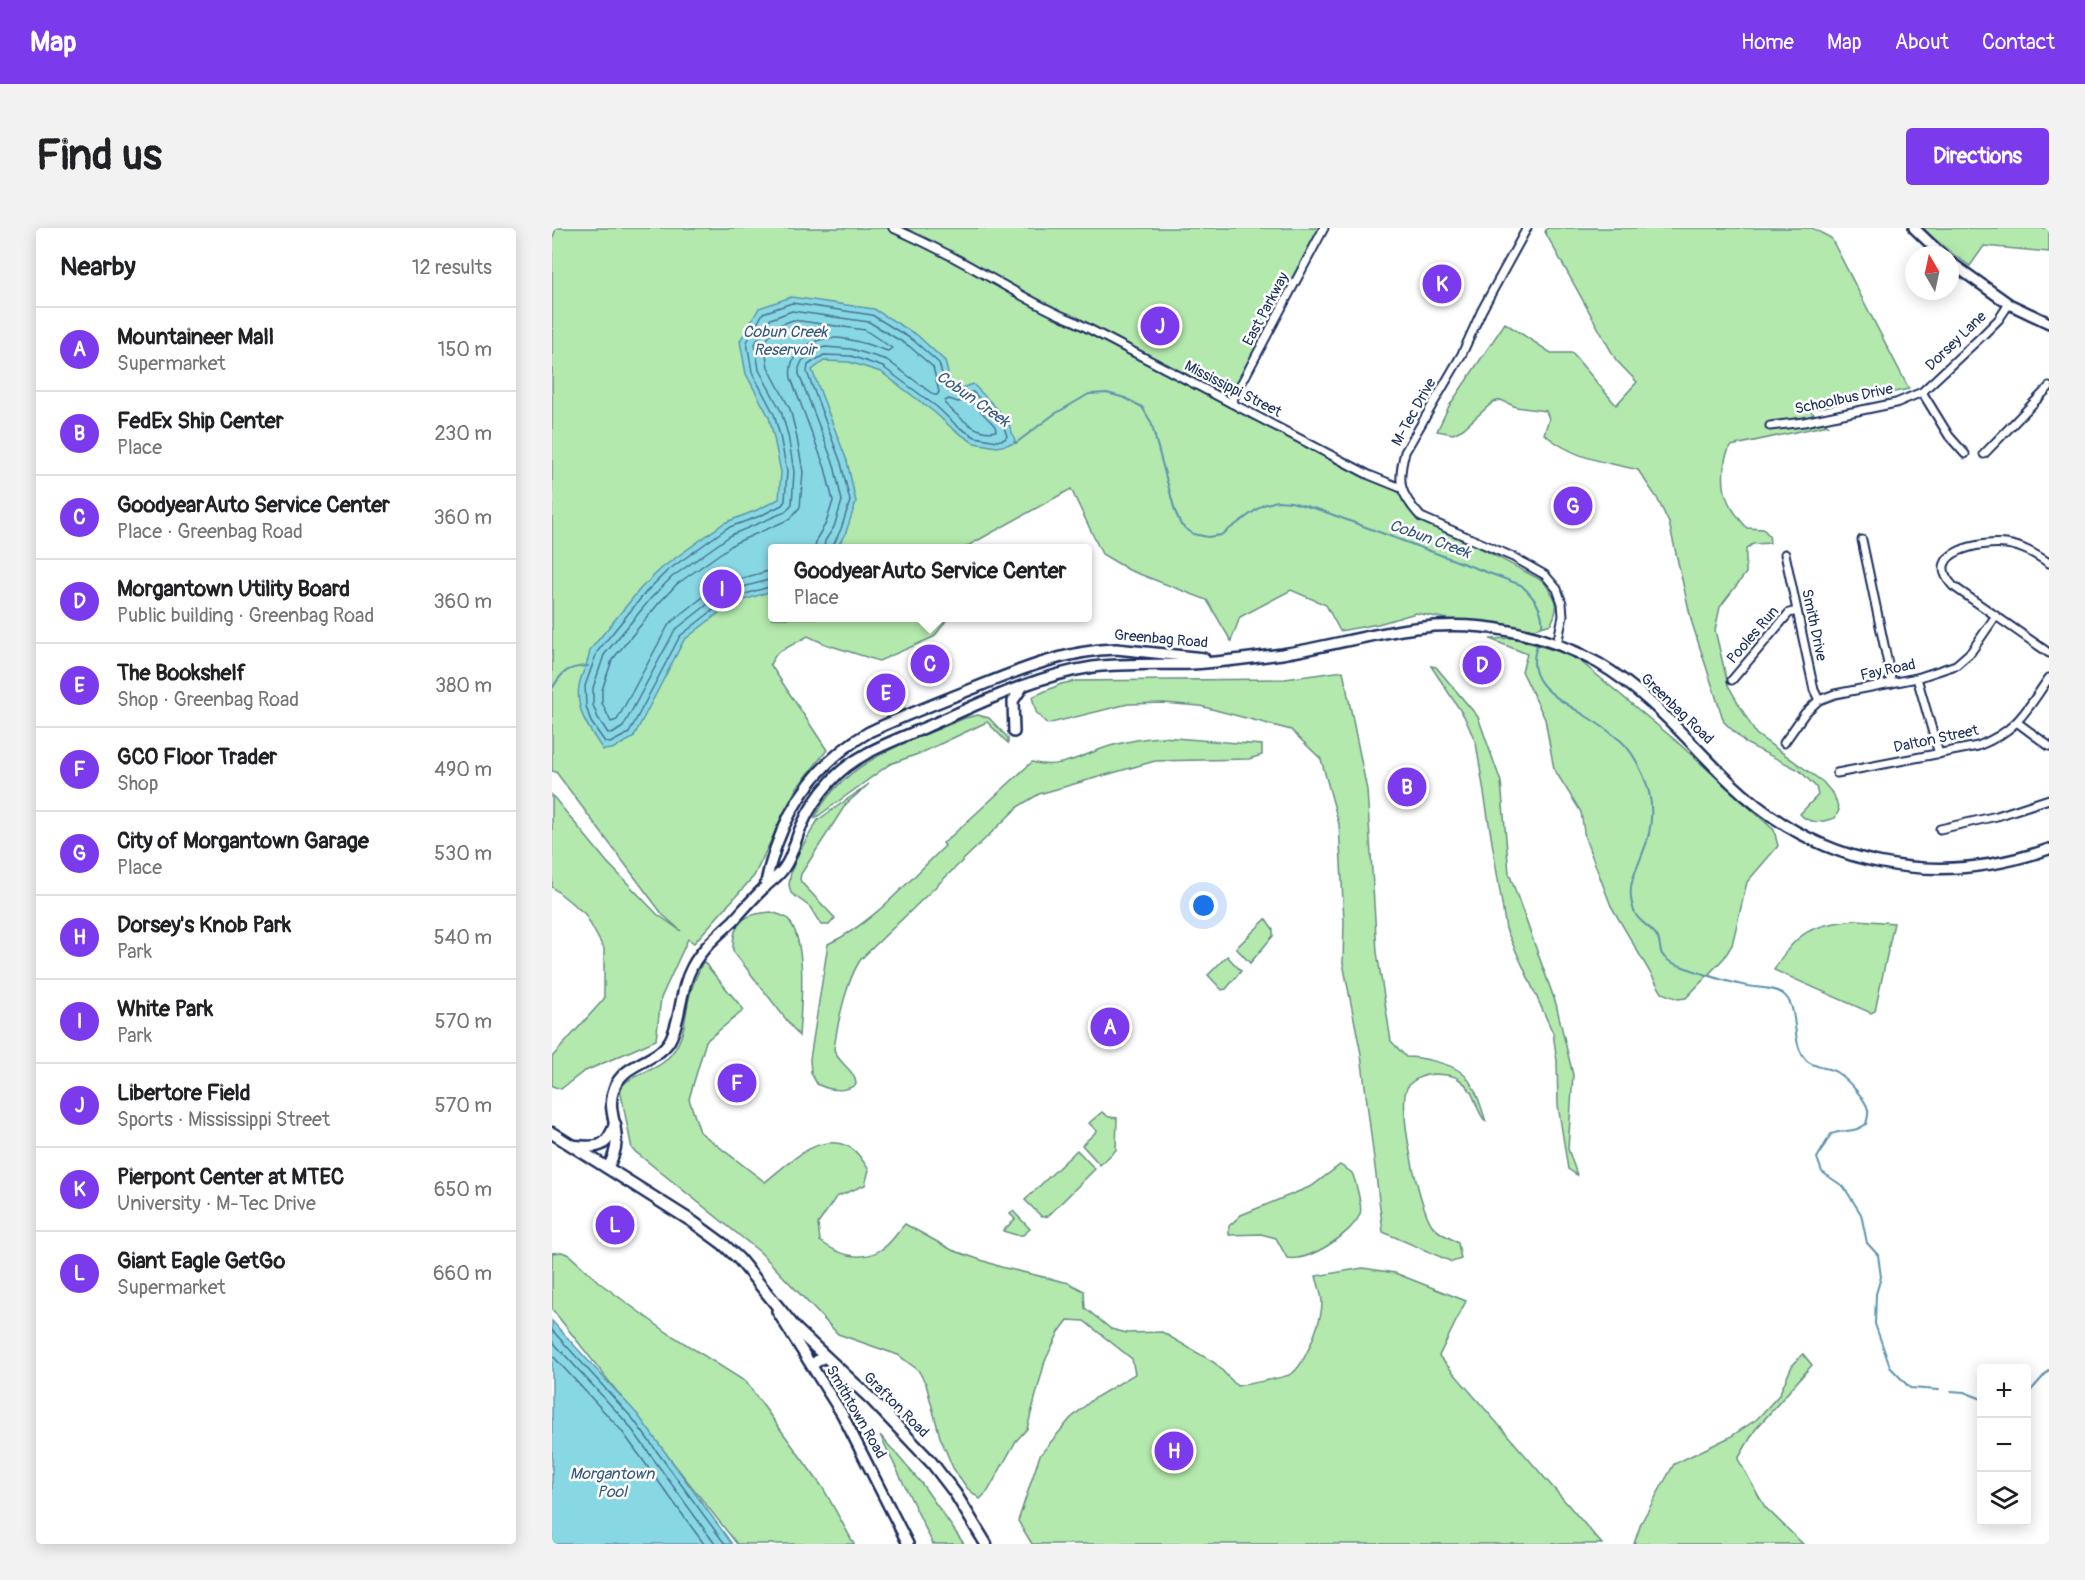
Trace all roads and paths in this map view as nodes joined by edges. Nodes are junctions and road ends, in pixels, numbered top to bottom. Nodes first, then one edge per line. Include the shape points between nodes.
1 (893, 228) edge
2 (1324, 228) edge
3 (1527, 228) edge
4 (1914, 228) edge
5 (1933, 246) edge
6 (1959, 268) edge
7 (2009, 304) junction
8 (2049, 323) edge
9 (2049, 387) edge
10 (1922, 392) junction
11 (1231, 403) junction
12 (1770, 426) dead end
13 (1965, 454) dead end
14 (1984, 454) dead end
15 (1401, 488) junction
16 (1862, 540) dead end
17 (1785, 554) dead end
18 (2049, 563) edge
19 (1797, 611) junction
20 (1995, 617) junction
21 (1557, 644) junction
22 (2049, 653) edge
23 (1227, 661) junction
24 (1917, 678) junction
25 (2049, 678) edge
26 (1732, 680) dead end
27 (1892, 683) junction
28 (1025, 684) junction
29 (1819, 700) junction
30 (2018, 723) junction
31 (1014, 732) dead end
32 (1784, 743) dead end
33 (2049, 746) edge
34 (1939, 754) junction
35 (1837, 773) dead end
36 (2049, 799) edge
37 (1940, 829) dead end
38 (2049, 849) edge
39 (765, 887) junction
40 (615, 1124) junction
41 (552, 1133) edge
42 (572, 1146) junction
43 (608, 1167) junction
44 (770, 1299) junction
45 (824, 1356) junction
46 (812, 1365) junction
47 (908, 1544) edge
48 (986, 1544) edge

1 - 11 street, Mississippi Street
2 - 11 street, East Parkway
3 - 15 street, M-Tec Drive via 1406,452
4 - 5 main road
6 - 7 main road
7 - 8 main road
7 - 10 street, Dorsey Lane via 1999,319
9 - 14 street
10 - 12 street, Schoolbus Drive via 1896,403
10 - 13 street, Dorsey Lane
11 - 15 street, Mississippi Street
15 - 21 street via 1421,517 1513,557 1551,580 1562,603
16 - 27 street
17 - 19 street, Smith Drive
18 - 20 street via 2021,548 2002,544 1971,546 1948,557 1944,565 1946,579
19 - 26 street, Pooles Run via 1789,613
19 - 29 street, Smith Drive
20 - 22 street
20 - 24 street, Fay Road via 1964,659 1945,670
21 - 23 main road, Greenbag Road via 1493,628 1441,626
21 - 38 main road, Greenbag Road via 1620,677 1670,720 1752,803 1821,844 1894,866 1937,869 1994,864
23 - 28 main road, Greenbag Road via 1119,664
23 - 39 main road, Greenbag Road via 1116,649 1091,651 1018,671 869,732 828,762 802,793 784,829
24 - 27 street, Fay Road
24 - 34 street
25 - 30 street, Dalton Street
27 - 29 street, Fay Road
28 - 31 main road via 1013,701
28 - 39 main road, Greenbag Road via 849,764 821,793 782,872
29 - 32 street
30 - 33 street
30 - 34 street, Dalton Street via 1983,744
34 - 35 street, Dalton Street
36 - 37 street
39 - 40 main road, Greenbag Road via 692,966 667,1045 618,1081 612,1100
40 - 42 main road via 612,1136 602,1145
40 - 43 main road, Greenbag Road via 617,1143
41 - 42 main road, Grafton Road
42 - 43 main road, Grafton Road
43 - 44 main road, Grafton Road via 723,1244
44 - 45 main road, Grafton Road
44 - 46 main road, Smithtown Road
45 - 46 main road
45 - 48 main road, Grafton Road via 944,1476
46 - 47 main road, Smithtown Road via 856,1439

